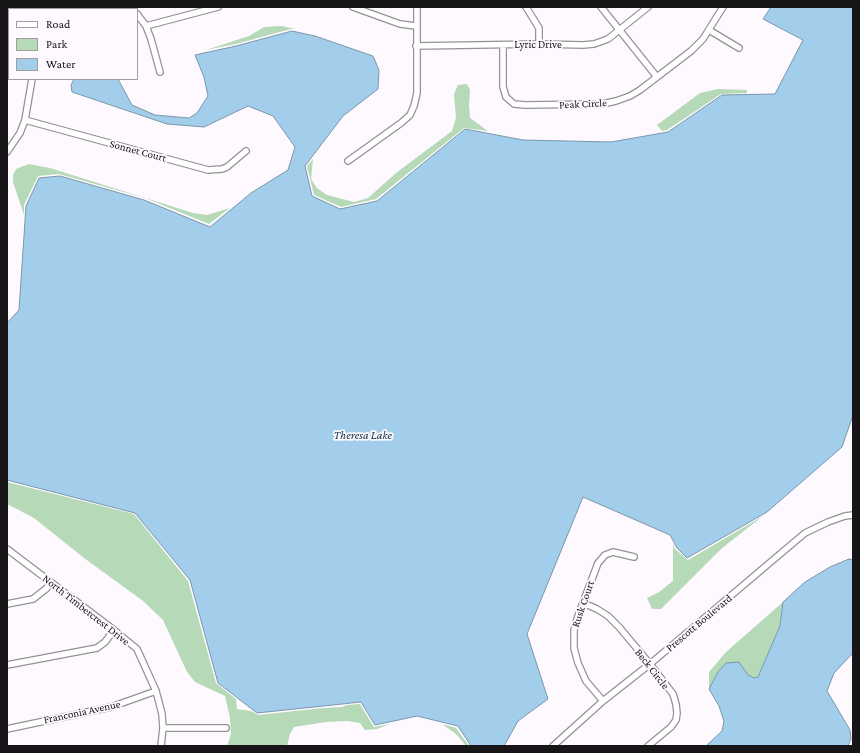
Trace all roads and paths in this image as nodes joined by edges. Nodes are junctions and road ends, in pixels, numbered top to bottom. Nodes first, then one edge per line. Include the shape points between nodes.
1 (218, 7) edge
2 (356, 7) edge
3 (417, 7) edge
4 (526, 7) edge
5 (601, 7) edge
6 (648, 7) edge
7 (723, 7) edge
8 (138, 15) edge
9 (146, 26) junction
10 (416, 26) junction
11 (619, 30) junction
12 (709, 30) junction
13 (539, 44) junction
14 (416, 46) junction
15 (503, 46) junction
16 (739, 48) dead end
17 (160, 72) dead end
18 (657, 77) junction
19 (32, 80) edge
20 (25, 120) junction
21 (246, 151) dead end
22 (7, 152) edge
23 (348, 161) dead end
24 (853, 515) edge
25 (7, 549) edge
26 (634, 557) dead end
27 (50, 582) junction
28 (583, 603) junction
29 (7, 604) edge
30 (114, 630) junction
31 (650, 664) junction
32 (7, 665) edge
33 (156, 692) junction
34 (603, 702) junction
35 (163, 728) junction
36 (226, 728) dead end
37 (7, 729) edge
38 (161, 746) edge
39 (553, 746) edge
40 (648, 746) edge

1 - 9 street
2 - 10 street via 400,24
3 - 10 street
4 - 13 street via 539,28
5 - 11 street
6 - 11 street, Lyric Drive
7 - 12 street, Peak Circle
8 - 9 street
9 - 17 street
10 - 14 street
11 - 13 street, Lyric Drive via 608,39 594,44
11 - 18 street
12 - 16 street
12 - 18 street, Peak Circle via 691,51
13 - 15 street, Lyric Drive
14 - 15 street, Lyric Drive
14 - 23 street via 417,93 410,115
15 - 18 street, Peak Circle via 503,88 506,97 514,104 602,104 630,96
19 - 20 street
20 - 21 street, Sonnet Court via 208,170 227,167
20 - 22 street via 20,133
24 - 31 street, Prescott Boulevard via 828,522 805,533
25 - 27 street, North Timbercrest Drive
26 - 28 street, Rusk Court via 613,552 605,555 598,563
27 - 29 street via 47,588 33,599
27 - 30 street, North Timbercrest Drive
28 - 31 street, Beck Circle via 608,616
28 - 34 street, Rusk Court via 574,630 574,648 586,681
30 - 32 street via 97,648
30 - 33 street, North Timbercrest Drive via 137,649
31 - 34 street, Prescott Boulevard
31 - 40 street, Beck Circle via 672,694 677,713 671,727
33 - 35 street, North Timbercrest Drive
33 - 37 street, Franconia Avenue via 111,707
34 - 39 street, Prescott Boulevard
35 - 36 street
35 - 38 street, North Timbercrest Drive

